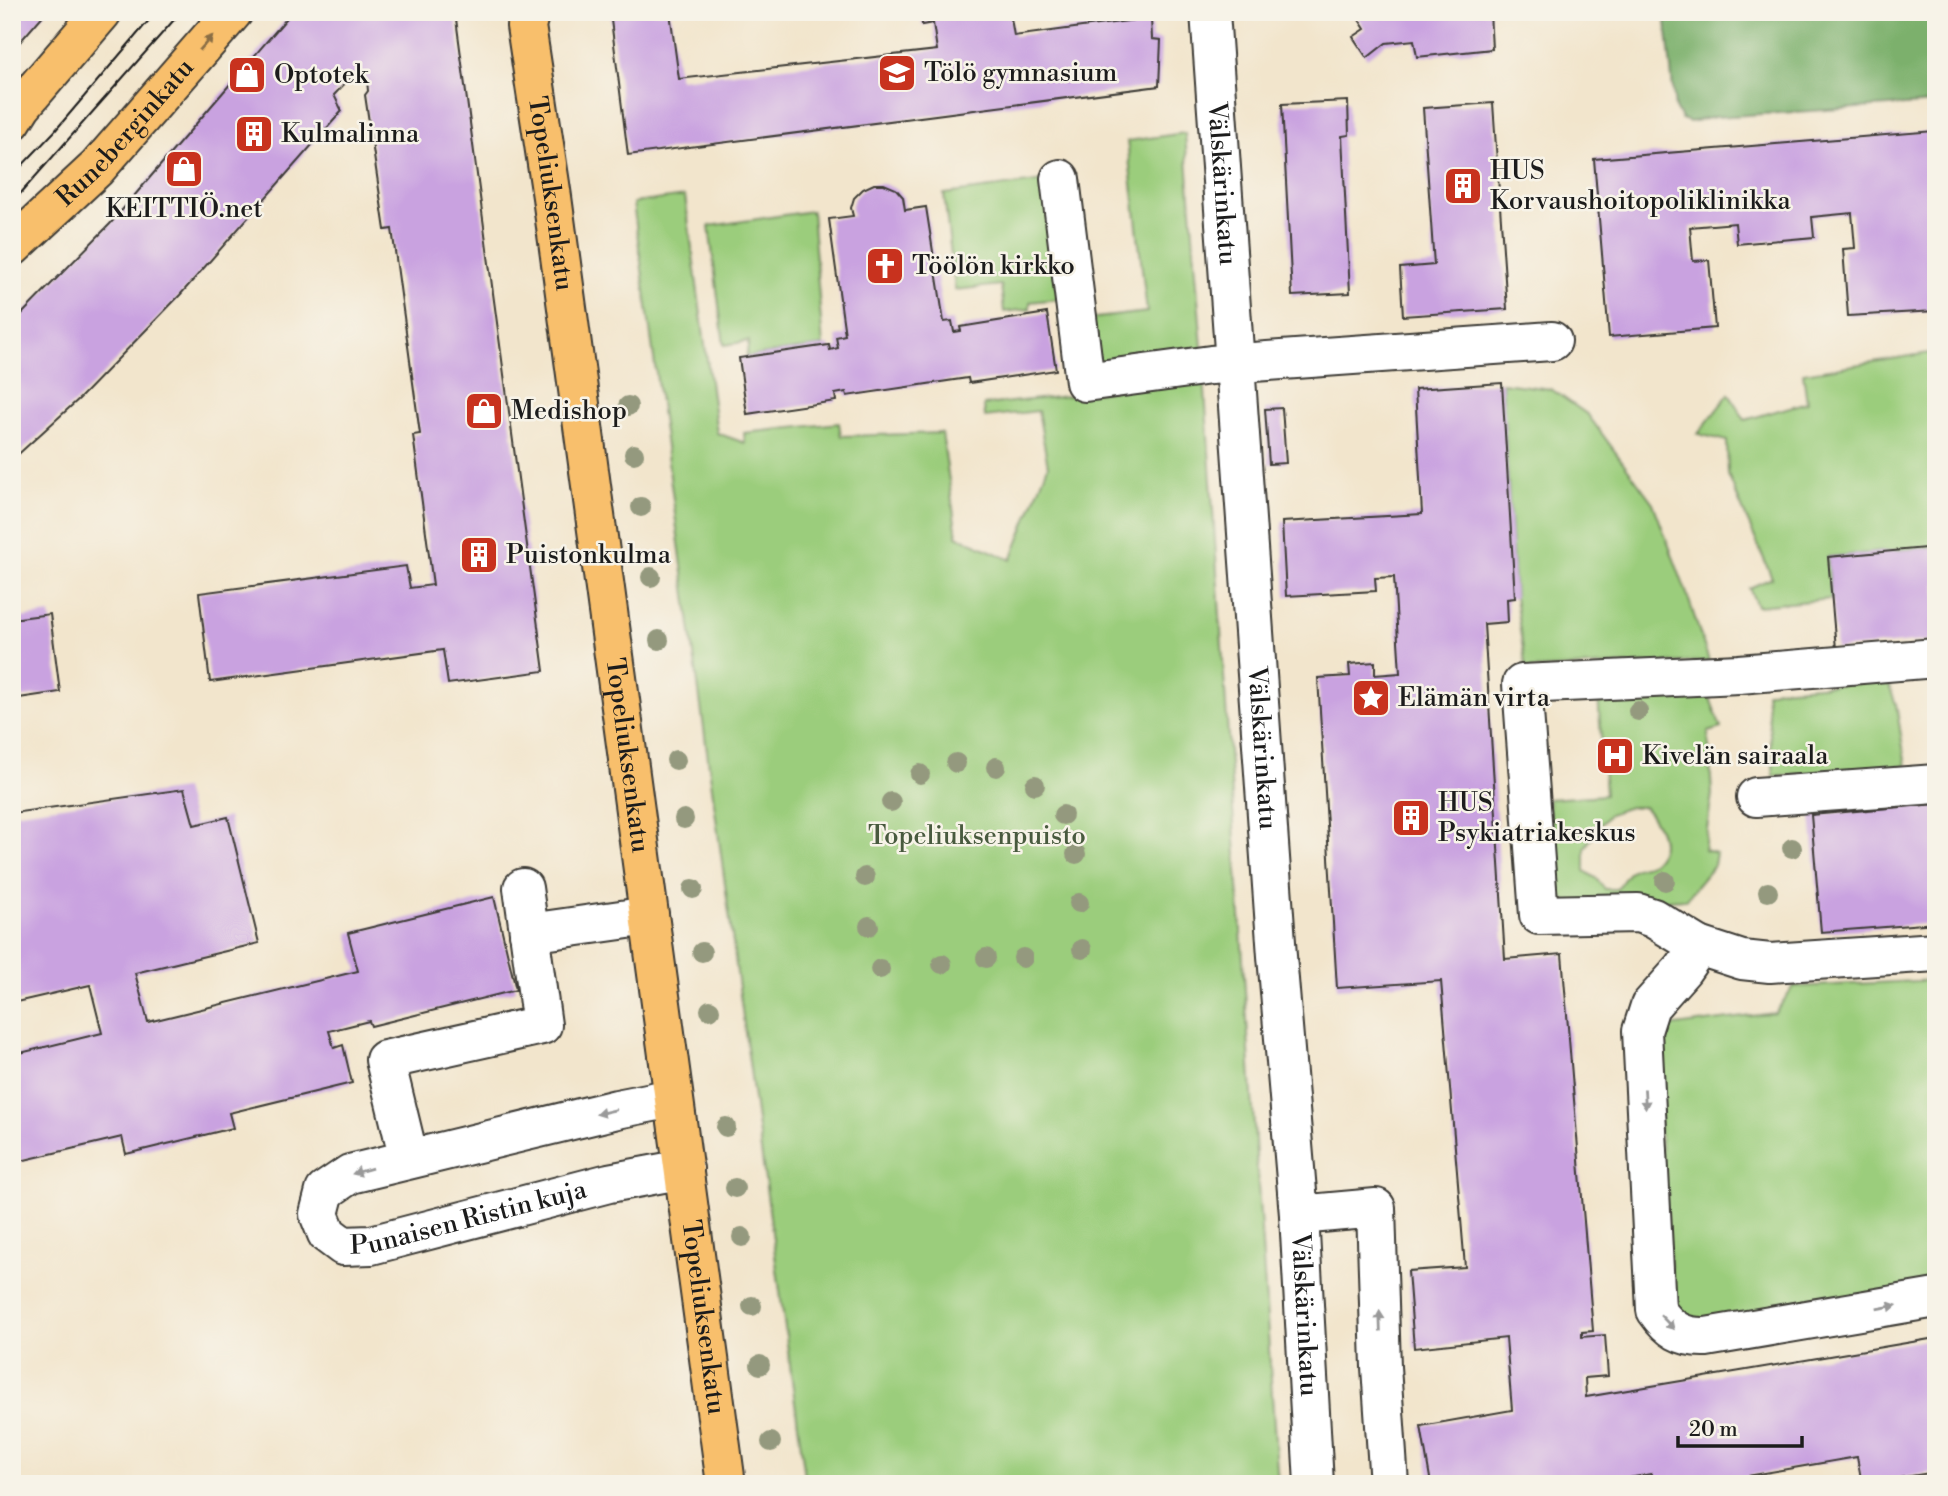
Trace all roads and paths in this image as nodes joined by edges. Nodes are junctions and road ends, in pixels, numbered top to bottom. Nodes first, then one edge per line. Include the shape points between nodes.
1 (102, 12) edge
2 (233, 12) edge
3 (1210, 12) edge
4 (524, 17) edge
5 (12, 121) edge
6 (1060, 179) dead end
7 (12, 247) edge
8 (1552, 341) dead end
9 (1235, 364) junction
10 (1936, 659) edge
11 (1936, 784) edge
12 (1756, 797) dead end
13 (523, 888) dead end
14 (649, 916) junction
15 (530, 933) junction
16 (1699, 946) junction
17 (1936, 952) edge
18 (673, 1098) junction
19 (409, 1159) junction
20 (684, 1169) junction
21 (1299, 1215) junction
22 (1936, 1298) edge
23 (726, 1484) edge
24 (1314, 1484) edge
25 (1389, 1484) edge

1 - 5 main road
7 -> 2 main road, Runeberginkatu via 97,168
3 - 9 street, Välskärinkatu
4 - 14 main road, Topeliuksenkatu
6 - 9 street via 1085,382
8 - 9 street
9 - 21 street, Välskärinkatu
10 - 16 street via 1522,684 1539,915 1638,913
11 - 12 street
13 - 15 street
14 - 15 street
14 - 18 main road, Topeliuksenkatu
15 - 19 street via 542,1026 385,1060
16 - 17 street via 1742,960 1770,962
16 -> 22 street via 1650,1006 1642,1031 1656,1310 1665,1323 1690,1338
18 -> 19 street, Punaisen Ristin kuja
18 - 20 main road, Topeliuksenkatu
19 -> 20 street, Punaisen Ristin kuja via 350,1174 324,1191 319,1214 327,1234 343,1246 371,1245 609,1183
20 - 23 main road, Topeliuksenkatu
21 - 24 street, Välskärinkatu
25 -> 21 street via 1376,1208

